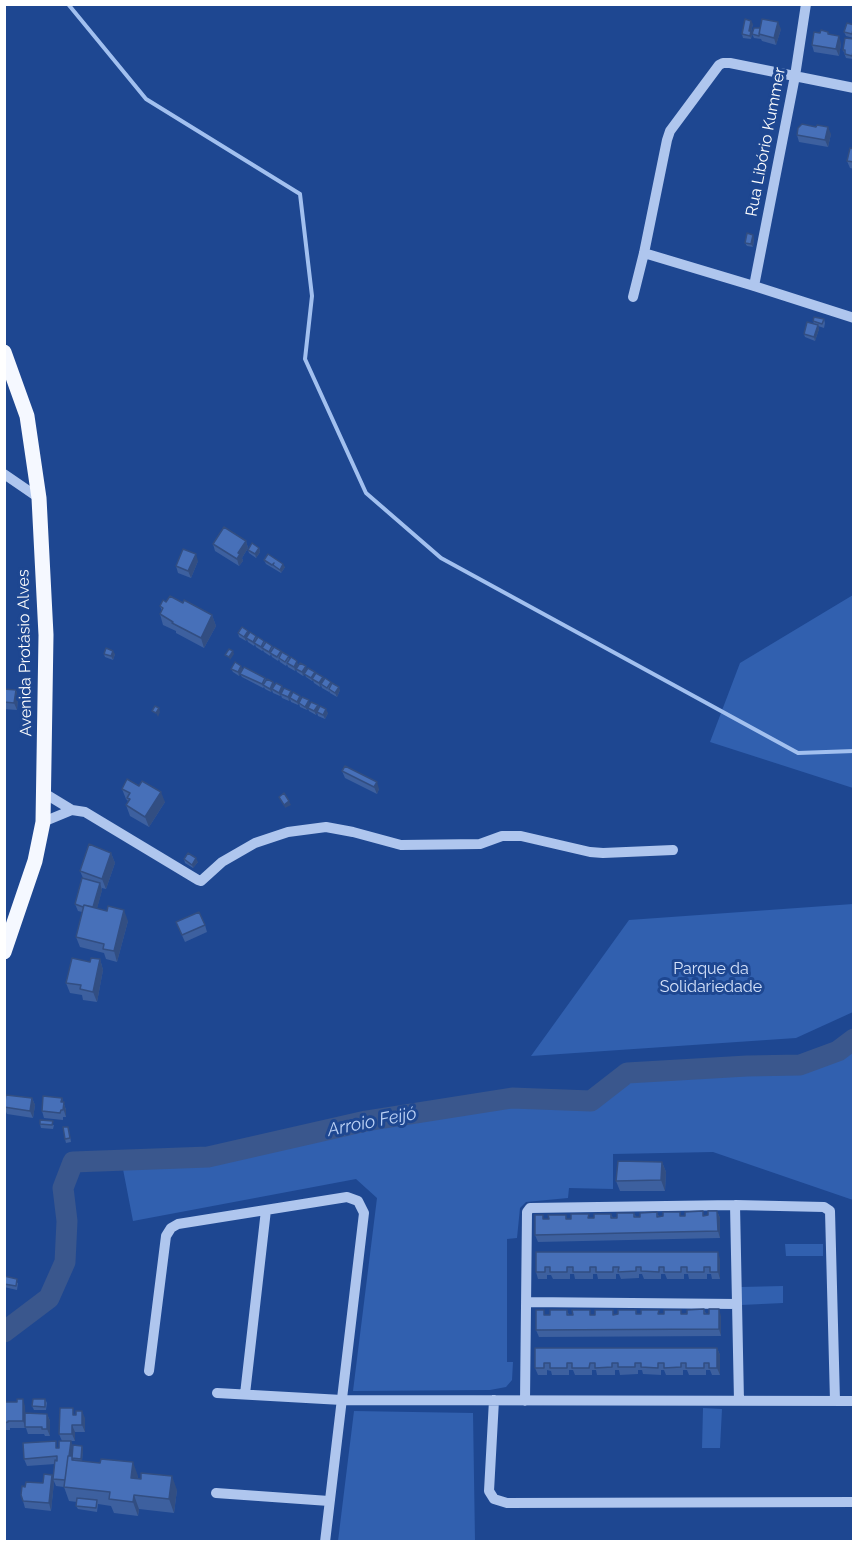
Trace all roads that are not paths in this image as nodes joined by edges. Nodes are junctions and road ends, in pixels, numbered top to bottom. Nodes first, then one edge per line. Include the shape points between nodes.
1 (806, 4) edge
2 (795, 76) junction
3 (854, 88) edge
4 (644, 253) junction
5 (754, 286) junction
6 (633, 297) dead end
7 (854, 318) edge
8 (4, 352) edge
9 (4, 474) edge
10 (39, 498) junction
11 (44, 793) junction
12 (72, 810) junction
13 (43, 822) junction
14 (673, 850) dead end
15 (4, 952) edge
16 (735, 1205) junction
17 (266, 1210) junction
18 (526, 1302) junction
19 (737, 1304) junction
20 (149, 1371) dead end
21 (217, 1393) dead end
22 (245, 1394) junction
23 (342, 1400) junction
24 (494, 1400) junction
25 (525, 1401) junction
26 (738, 1401) junction
27 (836, 1401) junction
28 (854, 1401) edge
29 (216, 1492) dead end
30 (329, 1501) junction
31 (854, 1503) edge
32 (325, 1542) edge

1 - 2 street, Rua Libório Kummer
2 - 3 street
2 - 4 street via 730,63 719,65 666,140
2 - 5 street, Rua Libório Kummer
4 - 5 street
4 - 6 street
5 - 7 street
8 - 10 main road, Avenida Protásio Alves via 27,416
9 - 10 street
10 - 11 main road, Avenida Protásio Alves via 46,635
11 - 12 street
11 - 13 main road, Avenida Protásio Alves
12 - 13 street
12 - 14 street via 86,812 201,881 222,862 255,843 288,832 326,827 401,845 480,844 502,836 521,836 590,852
13 - 15 main road, Avenida Protásio Alves via 35,861
16 - 18 street via 530,1208
16 - 19 street
16 - 27 street via 824,1207 830,1211
17 - 20 street via 171,1228 166,1236
17 - 22 street
17 - 23 street via 347,1197 358,1201 364,1213
18 - 19 street
18 - 25 street
19 - 26 street
21 - 22 street
22 - 23 street
23 - 24 street
23 - 30 street
24 - 25 street
24 - 31 street via 489,1491 494,1499 507,1503
25 - 26 street
26 - 27 street
27 - 28 street
29 - 30 street
30 - 32 street

